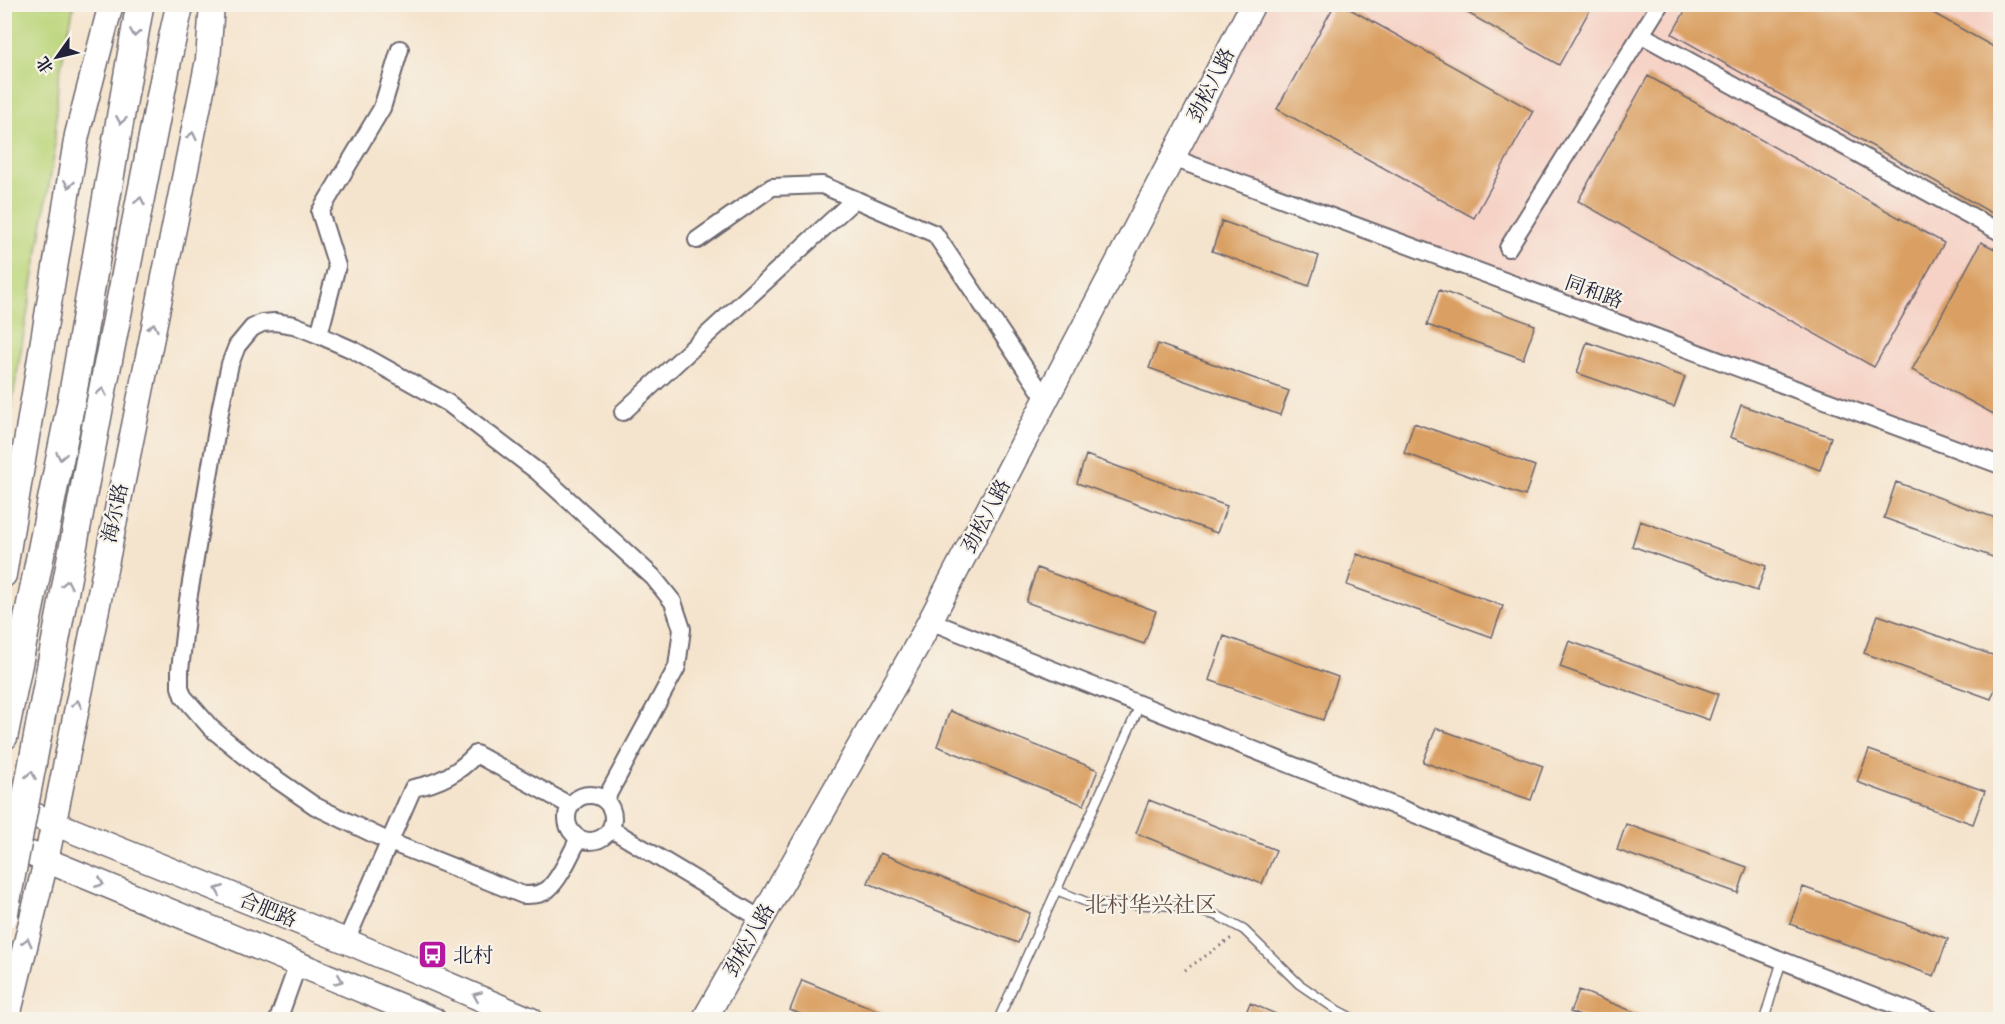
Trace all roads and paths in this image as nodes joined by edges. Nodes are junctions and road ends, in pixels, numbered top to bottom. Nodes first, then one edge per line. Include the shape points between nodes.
1 (111, 4) edge
2 (140, 4) edge
3 (180, 4) edge
4 (212, 4) edge
5 (1253, 4) edge
6 (1660, 4) edge
7 (1642, 34) junction
8 (400, 49) dead end
9 (1173, 158) junction
10 (855, 199) junction
11 (2001, 232) edge
12 (697, 240) dead end
13 (1508, 248) dead end
14 (319, 334) junction
15 (1047, 401) junction
16 (623, 412) dead end
17 (2001, 465) edge
18 (4, 575) edge
19 (930, 621) junction
20 (1140, 705) junction
21 (4, 736) edge
22 (605, 800) junction
23 (4, 803) edge
24 (571, 806) junction
25 (52, 823) junction
26 (611, 829) junction
27 (579, 838) junction
28 (390, 842) junction
29 (4, 843) edge
30 (46, 861) junction
31 (1056, 890) junction
32 (4, 915) edge
33 (761, 919) junction
34 (1244, 930) junction
35 (346, 941) junction
36 (1782, 960) junction
37 (298, 964) junction
38 (1185, 970) dead end
39 (7, 1020) edge
40 (278, 1020) edge
41 (434, 1020) edge
42 (531, 1020) edge
43 (705, 1020) edge
44 (998, 1020) edge
45 (1356, 1020) edge
46 (1764, 1020) edge
47 (1932, 1020) edge

1 -> 18 street via 77,135
2 -> 21 main road via 72,398
32 -> 3 main road, 海尔路, bridge
25 -> 4 street, 海尔路 via 208,60
5 - 9 street, 劲松八路
6 - 7 street
7 - 11 street
7 - 13 street
8 - 14 street via 382,108 320,212 337,266
9 - 15 street, 劲松八路
9 - 17 street, 同和路
10 - 12 street via 822,185 772,187
10 - 15 street via 935,234
10 - 16 street
14 - 22 street via 448,403 538,471 653,577 673,602 682,629 677,667
14 - 28 street via 294,325 262,323 245,334 237,346 221,406 188,600 180,687 190,706 211,728 256,765 315,806
15 - 19 street, 劲松八路
19 - 20 street
19 - 33 street, 劲松八路
20 - 31 lane
20 - 36 street
22 - 24 street via 583,796
22 - 26 street via 613,814
23 - 25 street, 合肥路
24 - 27 street via 569,828
24 - 28 street via 476,754 445,779 413,788
25 - 30 street, 海尔路
35 -> 25 street, 合肥路
26 - 27 street via 593,842
26 - 33 street
27 - 28 street via 547,890 535,895
28 - 35 street
29 - 30 street, 合肥路
30 -> 37 street, 合肥路
39 -> 30 street, 海尔路
31 - 34 lane via 1089,903 1179,906 1218,915
31 - 44 lane
33 - 43 street, 劲松八路
34 - 38 path
34 - 45 lane via 1299,984
42 -> 35 street, 合肥路
36 - 46 lane
36 - 47 street
37 - 40 street
37 -> 41 street, 合肥路

